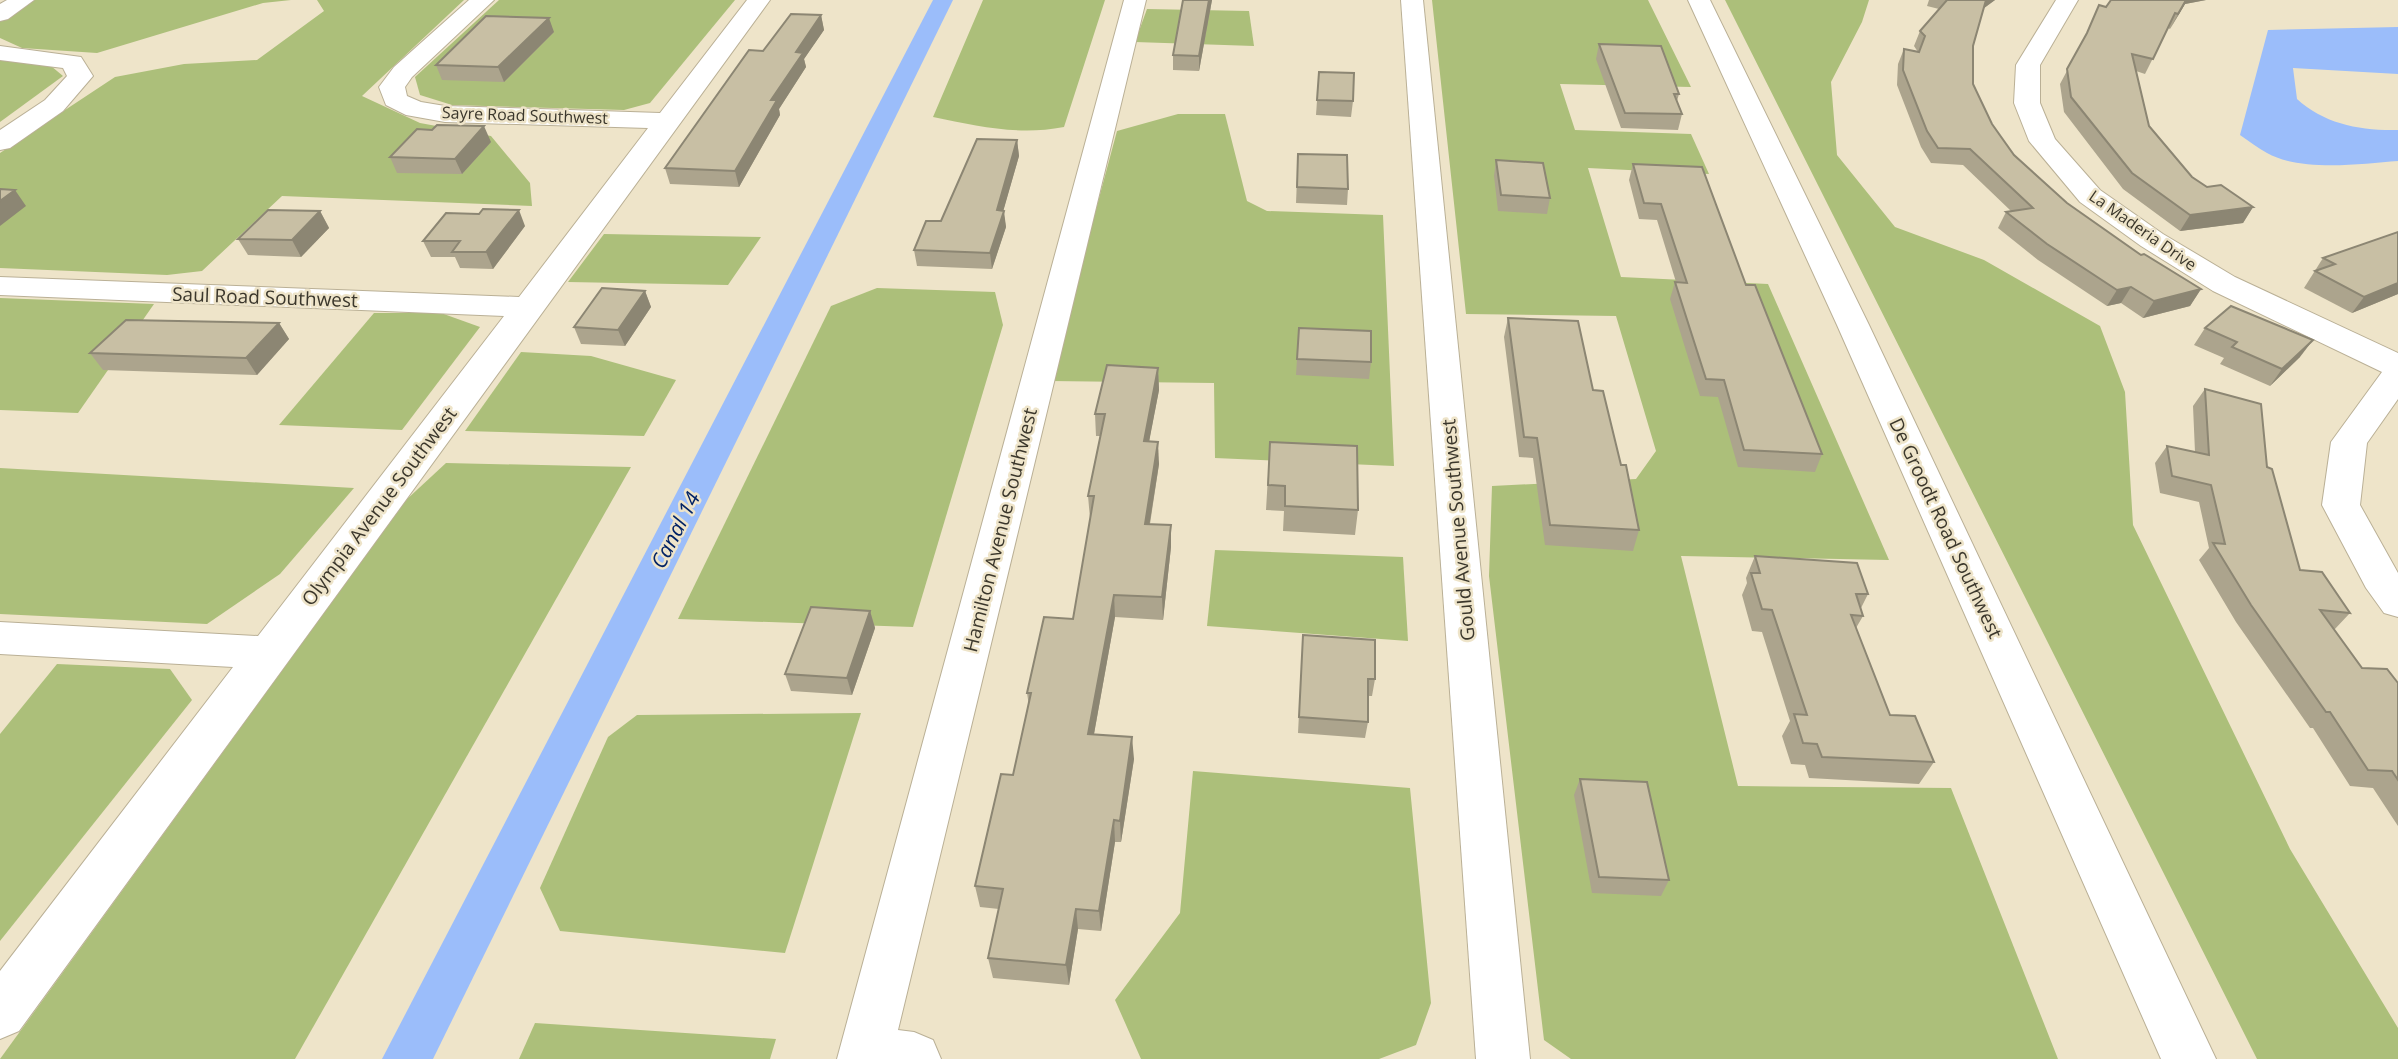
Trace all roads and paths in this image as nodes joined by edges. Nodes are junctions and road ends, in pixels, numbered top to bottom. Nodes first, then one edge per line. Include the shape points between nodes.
1 (23, 0) edge
2 (483, 0) edge
3 (759, 0) edge
4 (1135, 0) edge
5 (1412, 0) edge
6 (1699, 0) edge
7 (2067, 0) edge
8 (0, 13) edge
9 (0, 53) edge
10 (669, 121) junction
11 (0, 142) edge
12 (0, 286) edge
13 (530, 307) junction
14 (2398, 366) edge
15 (2398, 374) edge
16 (2398, 602) edge
17 (0, 638) edge
18 (268, 653) junction
19 (0, 1013) edge
20 (881, 1057) edge
21 (1503, 1059) edge
22 (2189, 1059) edge

1 - 8 street
2 - 10 street, Sayre Road Southwest via 403,72 392,87 395,100 445,114
3 - 10 street, Olympia Avenue Southwest
4 - 20 street, Hamilton Avenue Southwest
5 - 21 street, Gould Avenue Southwest
6 - 22 street, De Groodt Road Southwest
7 - 14 street, La Maderia Drive via 2028,65 2027,103 2043,141 2090,195 2224,284
9 - 11 street via 72,62 80,76 50,108
10 - 13 street, Olympia Avenue Southwest
12 - 13 street, Saul Road Southwest
13 - 18 street, Olympia Avenue Southwest
15 - 16 street via 2349,442 2341,505
17 - 18 street
18 - 19 street, Olympia Avenue Southwest

